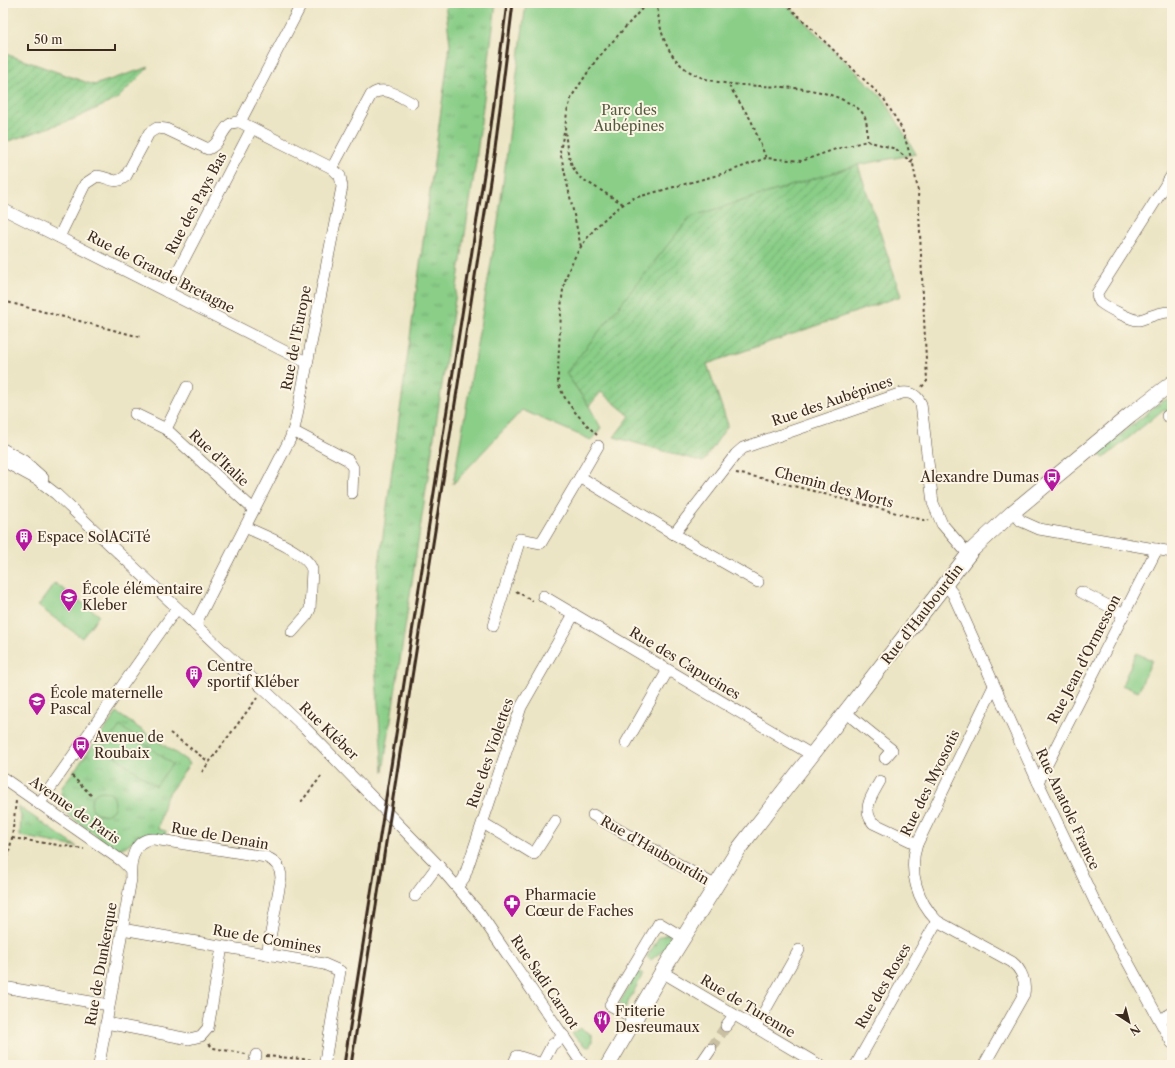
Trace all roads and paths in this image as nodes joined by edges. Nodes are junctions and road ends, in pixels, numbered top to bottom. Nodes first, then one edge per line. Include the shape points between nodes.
1 (302, 3) edge
2 (647, 3) edge
3 (657, 3) edge
4 (785, 3) edge
5 (728, 85) junction
6 (412, 103) dead end
7 (240, 122) junction
8 (252, 128) junction
9 (565, 129) junction
10 (867, 141) junction
11 (766, 158) junction
12 (913, 164) junction
13 (332, 168) junction
14 (1172, 174) edge
15 (623, 204) junction
16 (3, 209) edge
17 (59, 237) junction
18 (582, 246) junction
19 (167, 292) junction
20 (3, 301) edge
21 (1172, 312) edge
22 (140, 337) dead end
23 (306, 362) junction
24 (1172, 383) edge
25 (187, 387) dead end
26 (916, 395) junction
27 (135, 414) dead end
28 (166, 429) junction
29 (293, 431) junction
30 (598, 446) joint
31 (3, 449) edge
32 (3, 461) edge
33 (726, 467) junction
34 (580, 477) junction
35 (352, 493) dead end
36 (56, 494) junction
37 (253, 510) junction
38 (1013, 512) junction
39 (938, 516) junction
40 (244, 527) junction
41 (674, 534) junction
42 (1158, 549) junction
43 (1172, 552) edge
44 (968, 554) junction
45 (758, 582) dead end
46 (945, 584) junction
47 (506, 585) junction
48 (1081, 592) dead end
49 (543, 596) joint
50 (177, 608) junction
51 (574, 614) junction
52 (1124, 614) junction
53 (195, 625) junction
54 (493, 626) dead end
55 (292, 632) dead end
56 (668, 670) junction
57 (994, 686) junction
58 (264, 689) junction
59 (846, 712) junction
60 (170, 733) dead end
61 (626, 743) dead end
62 (812, 755) junction
63 (885, 758) dead end
64 (209, 762) junction
65 (65, 768) junction
66 (202, 772) dead end
67 (323, 774) dead end
68 (3, 778) edge
69 (880, 781) dead end
70 (1038, 782) junction
71 (18, 789) junction
72 (92, 797) dead end
73 (301, 802) dead end
74 (39, 804) junction
75 (593, 815) dead end
76 (555, 821) dead end
77 (483, 823) junction
78 (403, 827) joint
79 (12, 838) junction
80 (917, 844) junction
81 (87, 850) dead end
82 (438, 864) junction
83 (129, 868) junction
84 (3, 881) edge
85 (458, 886) junction
86 (716, 886) junction
87 (415, 896) dead end
88 (937, 921) junction
89 (122, 929) junction
90 (684, 938) junction
91 (222, 946) junction
92 (799, 950) dead end
93 (267, 954) junction
94 (662, 972) junction
95 (3, 987) edge
96 (109, 1005) junction
97 (1172, 1013) edge
98 (734, 1015) junction
99 (635, 1020) junction
100 (1160, 1020) junction
101 (106, 1023) junction
102 (726, 1026) tunnel mouth
103 (755, 1028) junction
104 (201, 1036) junction
105 (564, 1036) junction
106 (1172, 1043) edge
107 (711, 1049) tunnel mouth
108 (255, 1060) edge
109 (325, 1061) joint
110 (99, 1065) edge
111 (513, 1065) edge
112 (583, 1065) edge
113 (608, 1065) edge
114 (700, 1065) edge
115 (819, 1065) edge
116 (856, 1065) edge
117 (984, 1065) edge

1 - 7 street
2 - 9 path via 596,60 572,96
3 - 5 path via 659,24 664,38 682,66 695,76
4 - 12 path via 884,99 902,129
5 - 10 path via 813,89 837,98 859,107 864,114 868,122
5 - 11 path via 748,114
6 - 13 street via 389,91 375,91
7 - 8 street
7 - 17 street via 234,121 230,124 218,143 208,149 162,127 153,130 126,176 119,181 97,176 85,184
8 - 13 street
8 - 19 street, Rue des Pays Bas
9 - 15 path via 572,166 579,177
9 - 18 path via 560,151
10 - 11 path via 802,161
10 - 12 path via 896,149
11 - 15 path via 725,173 634,198
12 - 26 path via 918,191 927,381
13 - 23 street, Rue de l'Europe via 340,176 342,187
14 - 21 street via 1097,293 1101,303 1133,319 1139,320 1158,313
15 - 18 path via 605,218
16 - 17 street, Rue de Grande Bretagne
17 - 19 street, Rue de Grande Bretagne
18 - 30 path via 571,265 563,289 558,382 561,392 580,419 601,438
19 - 23 street, Rue de Grande Bretagne
20 - 22 path
23 - 29 street, Rue de l'Europe
24 - 38 main road, Rue d'Haubourdin via 1142,404
25 - 28 street
26 - 33 street, Rue des Aubépines via 902,393 749,445 739,451
26 - 39 street via 922,404 930,488
27 - 28 street, Rue d'Italie
28 - 37 street, Rue d'Italie
29 - 35 street via 348,460 353,468
29 - 37 street, Rue de l'Europe
30 - 34 street
31 - 36 street, Rue Kléber via 29,465
32 - 36 street, Rue Kléber via 38,480
33 - 39 path, Chemin des Morts via 734,473 771,480 927,521
33 - 41 street, Rue des Aubépines
34 - 41 street
34 - 47 street via 540,543 520,539
36 - 50 street, Rue Kléber
37 - 40 street, Rue de l'Europe
38 - 42 street via 1021,521 1039,529
38 - 44 main road, Rue d'Haubourdin
39 - 44 street
40 - 53 street, Rue de l'Europe
40 - 55 street via 300,555 311,565 310,609
41 - 45 street
42 - 43 street
42 - 52 street, Rue Jean d'Ormesson
44 - 46 main road, Rue d'Haubourdin
46 - 57 street, Rue Anatole France via 953,594
46 - 59 main road, Rue d'Haubourdin
47 - 49 path via 531,600
47 - 54 street
48 - 52 street
49 - 51 street, Rue des Capucines
50 - 53 street, Rue Kléber
50 - 65 street
51 - 56 street, Rue des Capucines
51 - 77 street, Rue des Violettes via 521,707
52 - 70 street, Rue Jean d'Ormesson
53 - 58 street, Rue Kléber
56 - 61 street
56 - 62 street, Rue des Capucines
57 - 70 street, Rue Anatole France
57 - 80 street, Rue des Myosotis
58 - 64 path
58 - 78 street, Rue Kléber
59 - 62 main road, Rue d'Haubourdin
59 - 63 street via 892,750
60 - 64 path
62 - 86 main road, Rue d'Haubourdin via 747,838
64 - 66 path
65 - 72 path
65 - 74 street
67 - 73 path
68 - 71 street, Avenue de Paris
69 - 80 street via 868,804 870,819 873,823
70 - 100 street, Rue Anatole France via 1095,902
71 - 74 street, Avenue de Paris
71 - 79 path
74 - 83 street, Avenue de Paris
75 - 86 street, Rue d'Haubourdin
76 - 77 street via 534,854
77 - 85 street, Rue des Violettes via 464,878
78 - 82 street, Rue Sadi Carnot
79 - 81 path
79 - 84 path
80 - 88 street, Rue des Myosotis via 913,865 915,880 924,905
82 - 85 street, Rue Sadi Carnot
82 - 87 street
83 - 89 street, Rue de Dunkerque via 131,879
83 - 93 street, Rue de Denain via 137,847 151,839 266,857 274,861 280,869 281,878
85 - 105 street, Rue Sadi Carnot
86 - 90 main road, Rue d'Haubourdin
88 - 116 street, Rue des Roses
88 - 117 street, Rue des Myosotis via 1012,962 1026,987
89 - 91 street, Rue de Comines
89 - 96 street, Rue de Dunkerque
90 - 94 main road, Rue d'Haubourdin
90 - 99 street via 659,923 614,998 610,1005
91 - 93 street, Rue de Comines
91 - 104 street via 208,1028
92 - 103 street
93 - 109 street, Rue de Comines via 324,964 340,971
94 - 98 street, Rue de Turenne
94 - 99 main road, Rue d'Haubourdin
95 - 96 street
96 - 101 street, Rue de Dunkerque
97 - 100 street
98 - 102 street
98 - 103 street, Rue de Turenne
99 - 113 main road, Rue d'Haubourdin
100 - 106 street, Rue Anatole France
101 - 104 street via 189,1039
101 - 110 street, Rue de Dunkerque
103 - 115 street, Rue de Turenne
104 - 108 path via 213,1048
105 - 111 street via 552,1045 542,1064 517,1056
105 - 112 street, Rue Sadi Carnot
107 - 114 street
108 - 109 path

